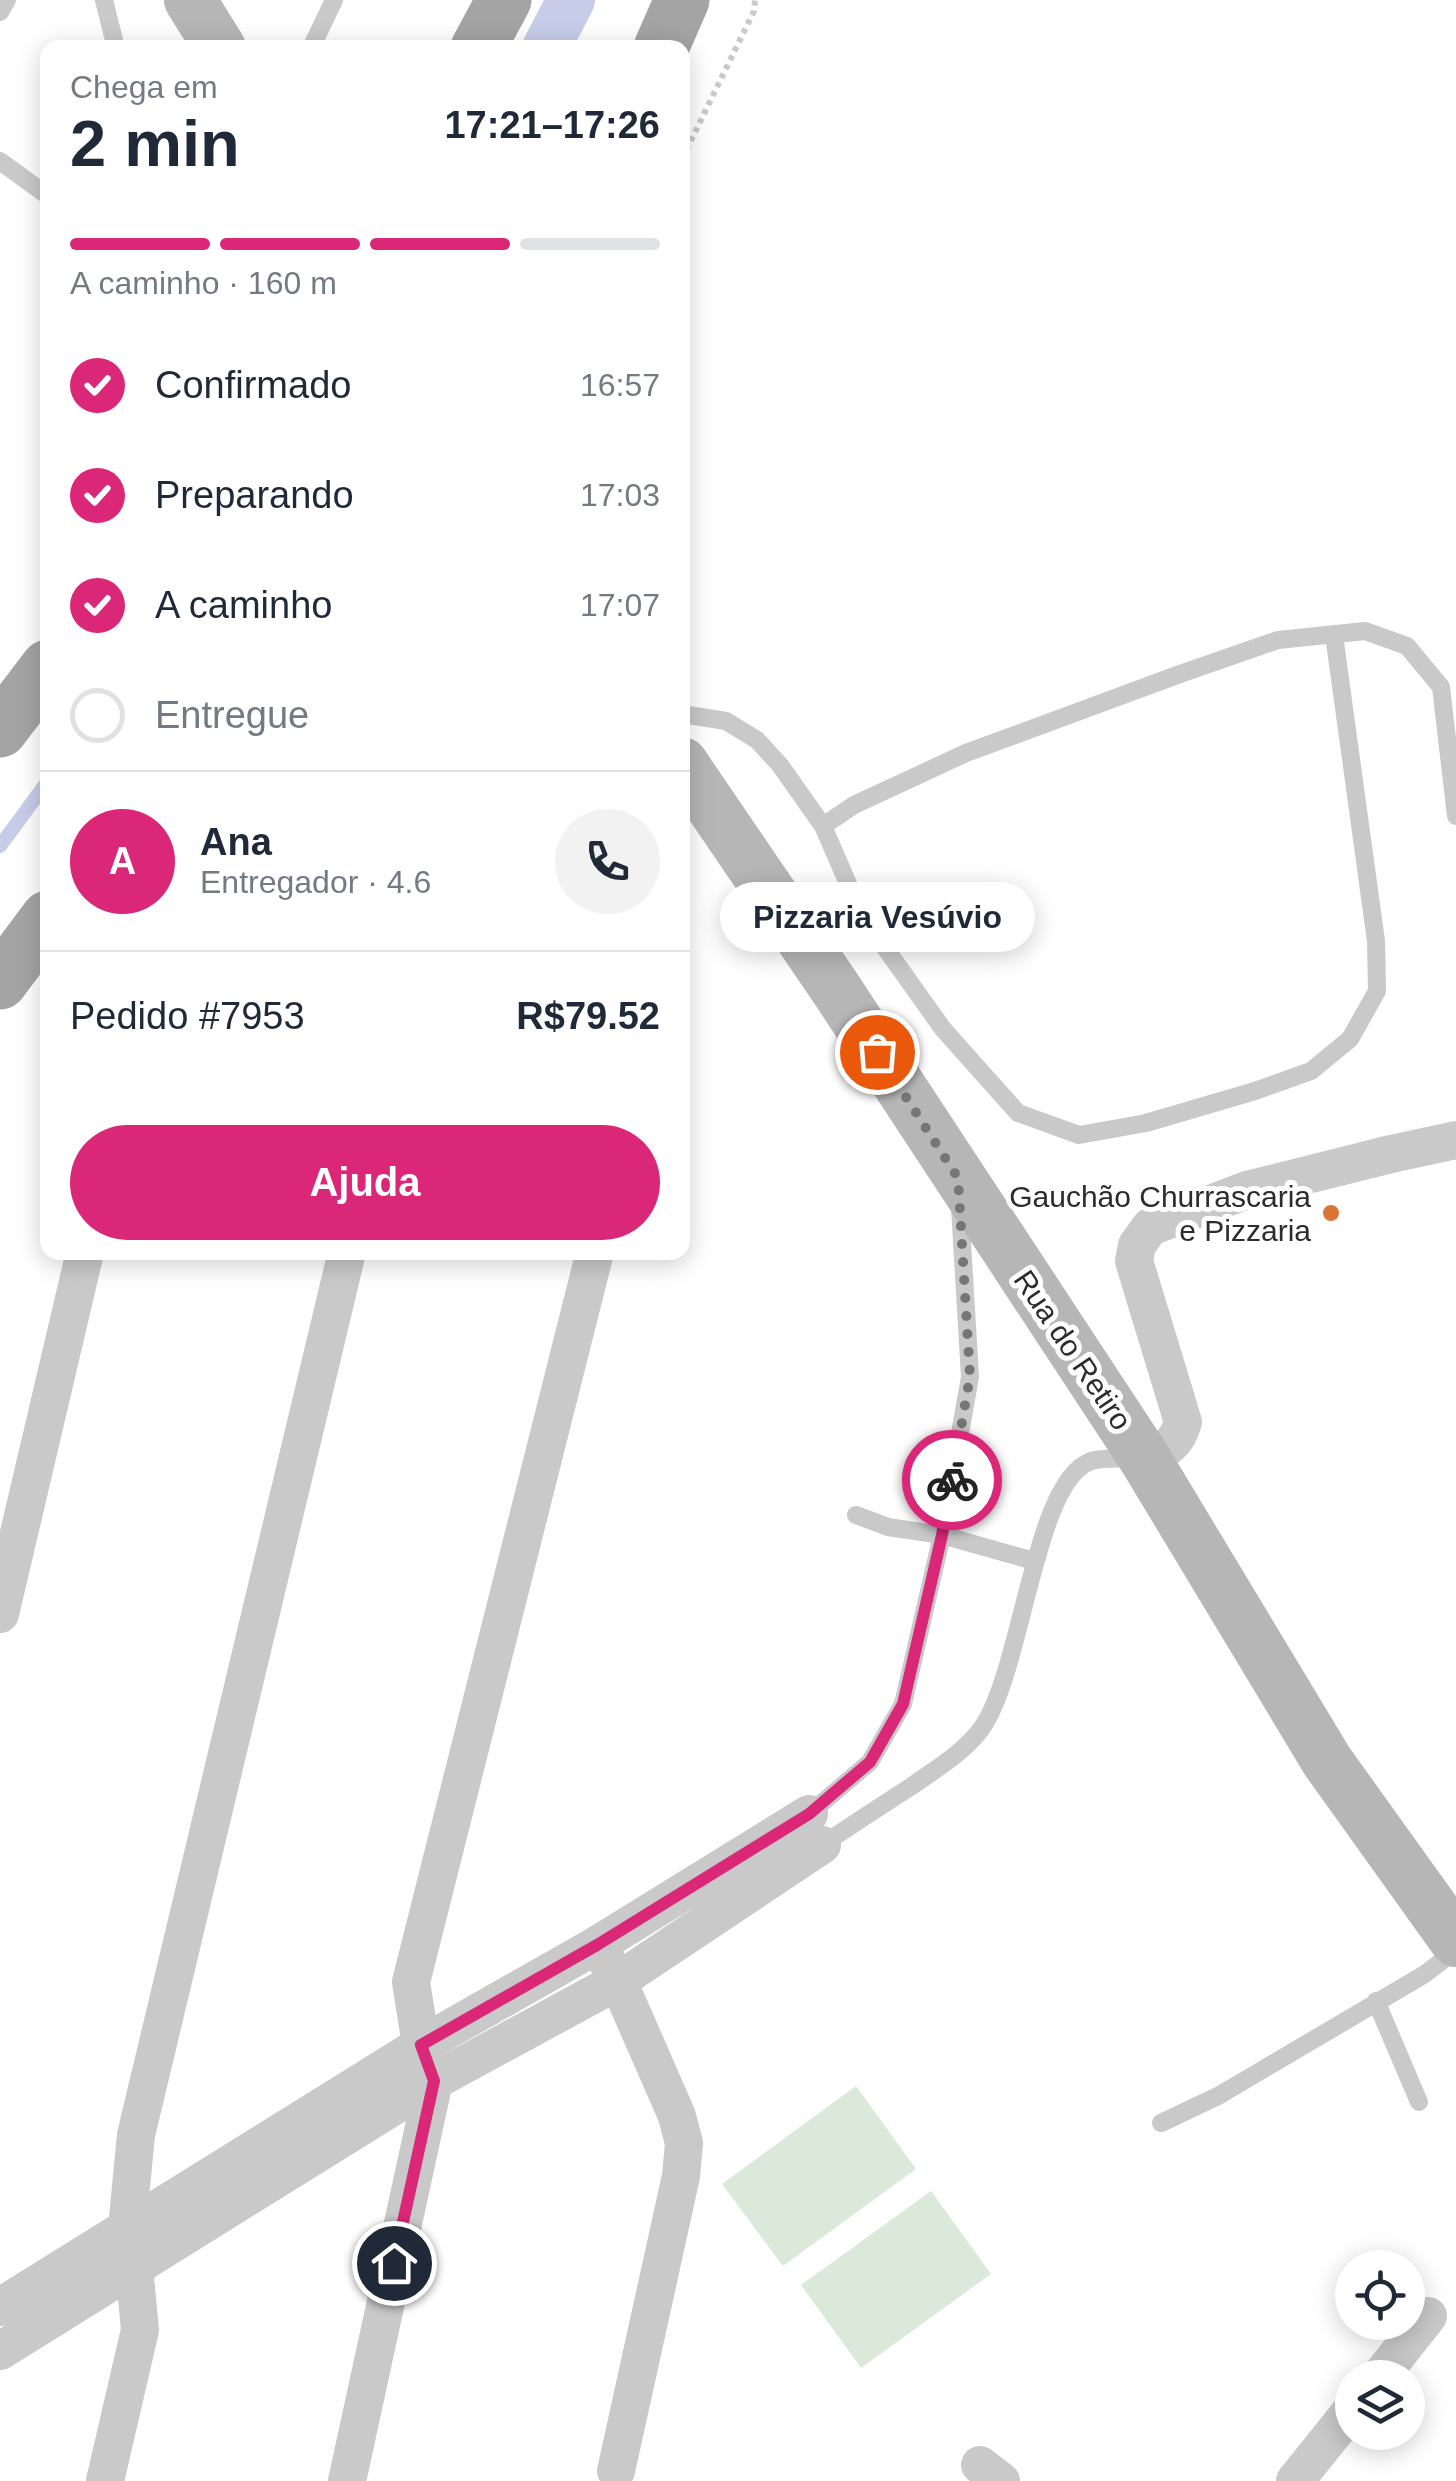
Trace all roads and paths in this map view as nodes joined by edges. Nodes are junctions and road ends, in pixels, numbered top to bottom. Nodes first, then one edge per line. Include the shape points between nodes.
1 (8, 0) edge
2 (104, 0) edge
3 (190, 0) edge
4 (334, 0) edge
5 (504, 0) edge
6 (682, 0) edge
7 (756, 0) edge
8 (0, 12) edge
9 (114, 40) edge
10 (215, 40) edge
11 (315, 40) edge
12 (482, 40) edge
13 (664, 40) edge
14 (690, 142) edge
15 (0, 160) edge
16 (40, 190) edge
17 (1334, 634) junction
18 (40, 678) edge
19 (690, 715) edge
20 (0, 730) edge
21 (690, 776) edge
22 (1456, 816) edge
23 (823, 826) junction
24 (40, 929) edge
25 (0, 982) edge
26 (1456, 1140) edge
27 (958, 1178) junction
28 (83, 1260) edge
29 (345, 1260) edge
30 (593, 1260) edge
31 (1145, 1459) junction
32 (856, 1515) dead end
33 (942, 1535) junction
34 (1034, 1561) junction
35 (0, 1614) edge
36 (815, 1830) junction
37 (1456, 1941) edge
38 (597, 1945) junction
39 (1456, 1950) edge
40 (618, 1981) junction
41 (1376, 2001) junction
42 (421, 2045) junction
43 (434, 2081) junction
44 (1419, 2102) dead end
45 (1161, 2123) dead end
46 (127, 2228) junction
47 (134, 2267) junction
48 (0, 2308) edge
49 (1428, 2316) dead end
50 (0, 2351) edge
51 (1393, 2360) edge
52 (1335, 2431) edge
53 (616, 2470) dead end
54 (105, 2481) edge
55 (347, 2481) edge
56 (1295, 2481) edge

1 - 8 lane
2 - 9 lane
3 - 10 main road
4 - 11 lane
5 - 12 main road
6 - 13 main road
7 - 14 path
15 - 16 lane
17 - 22 lane via 1365,631 1407,646 1441,687
17 - 23 lane via 1278,640 966,753
17 - 23 lane via 1376,941 1376,991 1350,1039 1312,1071 1146,1123 1079,1135 1018,1113 943,1030 876,935
18 - 20 main road
19 - 23 lane via 726,721 757,740
21 - 27 main road, Rua do Retiro
24 - 25 main road
26 - 31 street via 1247,1190 1150,1228 1134,1261 1183,1422 1170,1447
27 - 31 main road, Rua do Retiro
27 - 33 lane via 970,1376
28 - 35 street
29 - 46 street via 136,2135
30 - 42 street via 411,1982
31 - 34 lane via 1092,1461 1072,1474
31 - 37 main road, Rua do Retiro via 1327,1761
32 - 33 lane
33 - 34 lane
33 - 36 lane via 903,1704 870,1762
34 - 36 lane via 1002,1686 979,1733 946,1763
36 - 38 street
36 - 40 street
38 - 40 street
38 - 42 street
39 - 41 lane
40 - 43 street
40 - 53 street via 684,2143
41 - 44 lane
41 - 45 lane
42 - 43 street
42 - 46 street
43 - 47 street
43 - 55 street
46 - 47 street
46 - 48 street
47 - 50 street
47 - 54 street via 140,2330
49 - 51 street
52 - 56 street

